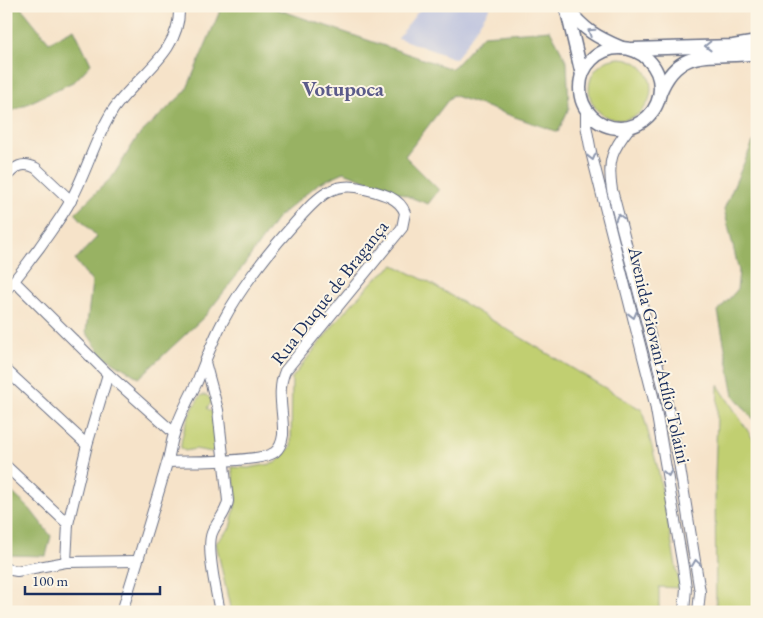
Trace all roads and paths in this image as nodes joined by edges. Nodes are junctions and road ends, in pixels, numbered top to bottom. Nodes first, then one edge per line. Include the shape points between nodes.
1 (179, 6) edge
2 (566, 7) edge
3 (757, 42) edge
4 (626, 48) junction
5 (757, 53) edge
6 (582, 75) junction
7 (660, 95) junction
8 (586, 110) junction
9 (630, 127) junction
10 (6, 177) edge
11 (71, 201) junction
12 (14, 282) junction
13 (6, 290) edge
14 (205, 362) junction
15 (6, 370) edge
16 (108, 374) junction
17 (174, 433) junction
18 (87, 445) junction
19 (224, 460) junction
20 (168, 462) junction
21 (6, 466) edge
22 (68, 524) junction
23 (137, 561) junction
24 (66, 562) junction
25 (6, 570) edge
26 (219, 607) dead end
27 (122, 612) edge
28 (684, 612) edge
29 (698, 612) edge

1 - 11 street via 176,30 169,46 114,109
4 -> 2 street via 585,29
2 - 6 street
3 -> 4 street via 733,46
4 - 6 street via 603,52 594,58
4 - 7 street via 638,52 653,65 658,74
5 - 7 street via 690,59 670,73
6 - 8 street via 580,93
7 - 9 street via 649,115
8 - 9 street via 605,125
8 -> 28 street, Avenida Giovani Atílio Tolaini via 591,152 655,404 684,567
29 -> 9 street, Avenida Giovani Atílio Tolaini via 700,592 696,562 664,389 612,190 610,163 614,150
10 - 11 street via 15,167 29,164
11 - 12 street
12 - 13 street
12 - 16 street
14 - 17 street
14 - 19 street via 218,410
14 - 19 street, Rua Duque de Bragança via 239,293 260,264 326,193 344,186 360,187 400,202 405,213 402,228 285,370 280,392 283,435 279,447 268,456
15 - 18 street
16 - 17 street
16 - 18 street
17 - 20 street
18 - 22 street
19 - 20 street, Rua Duque de Bragança
19 - 26 street via 227,509 212,533 210,548
20 - 23 street
21 - 22 street
22 - 24 street
23 - 24 street
23 - 27 street
24 - 25 street

